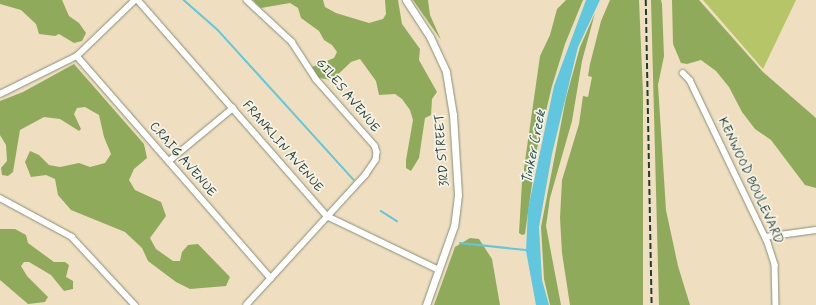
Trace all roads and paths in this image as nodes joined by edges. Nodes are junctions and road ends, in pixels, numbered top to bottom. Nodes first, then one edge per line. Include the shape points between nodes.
1 (136, 0) edge
2 (247, 0) edge
3 (406, 0) edge
4 (77, 56) junction
5 (683, 73) dead end
6 (0, 94) edge
7 (233, 108) junction
8 (169, 161) junction
9 (0, 198) edge
10 (327, 216) junction
11 (816, 230) edge
12 (765, 237) junction
13 (439, 270) junction
14 (271, 278) junction
15 (135, 305) edge
16 (247, 305) edge
17 (426, 305) edge
18 (776, 305) edge

1 - 4 street
1 - 7 street, FRANKLIN AVENUE
2 - 10 street, GILES AVENUE via 292,42 316,79 376,146 377,155 366,175
3 - 13 street, 3RD STREET via 421,20 444,64 453,115 458,207
4 - 6 street
4 - 8 street, CRAIG AVENUE
5 - 12 street, KENWOOD BOULEVARD via 690,80
7 - 8 street
7 - 10 street, FRANKLIN AVENUE
8 - 14 street, CRAIG AVENUE
9 - 15 street via 72,237
10 - 13 street, FRANKLIN AVENUE
10 - 14 street
11 - 12 street
12 - 18 street, KENWOOD BOULEVARD via 773,257
13 - 17 street, 3RD STREET
14 - 16 street

